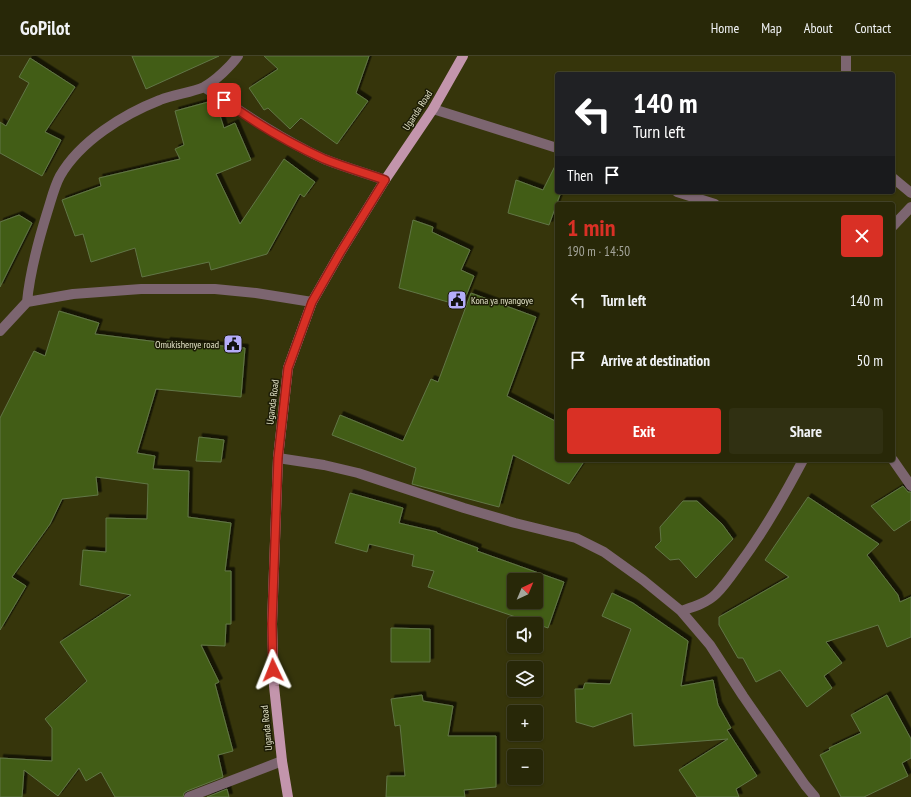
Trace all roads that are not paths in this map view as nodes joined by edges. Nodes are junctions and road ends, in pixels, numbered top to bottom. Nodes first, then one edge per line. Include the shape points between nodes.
1 (238, 56) edge
2 (463, 56) edge
3 (846, 56) edge
4 (846, 72) edge
5 (204, 86) junction
6 (433, 109) junction
7 (555, 147) edge
8 (385, 180) junction
9 (895, 180) edge
10 (911, 193) edge
11 (683, 194) edge
12 (709, 202) edge
13 (911, 207) edge
14 (895, 224) edge
15 (27, 302) junction
16 (312, 302) junction
17 (0, 331) edge
18 (278, 458) junction
19 (802, 462) edge
20 (894, 462) edge
21 (911, 486) edge
22 (681, 611) junction
23 (282, 761) junction
24 (189, 797) edge
25 (288, 797) edge
26 (816, 797) edge

1 - 5 street
2 - 6 main road, Uganda Road
3 - 4 street
5 - 8 street via 288,141 324,159
5 - 15 street via 161,99 136,110 109,126 83,147 69,163 60,177 42,231 30,278
6 - 7 street
6 - 8 main road, Uganda Road
8 - 16 main road, Uganda Road
9 - 10 street
11 - 12 street
13 - 14 street
15 - 16 street via 73,294 140,289 215,289
15 - 17 street
16 - 18 main road, Uganda Road via 288,368
18 - 22 street via 324,465 358,474 494,517 576,538 604,552
18 - 23 main road, Uganda Road via 272,624 274,686
19 - 22 street via 780,503 724,585 696,606
20 - 21 street
22 - 26 street via 710,645 805,785
23 - 24 street
23 - 25 main road, Uganda Road

